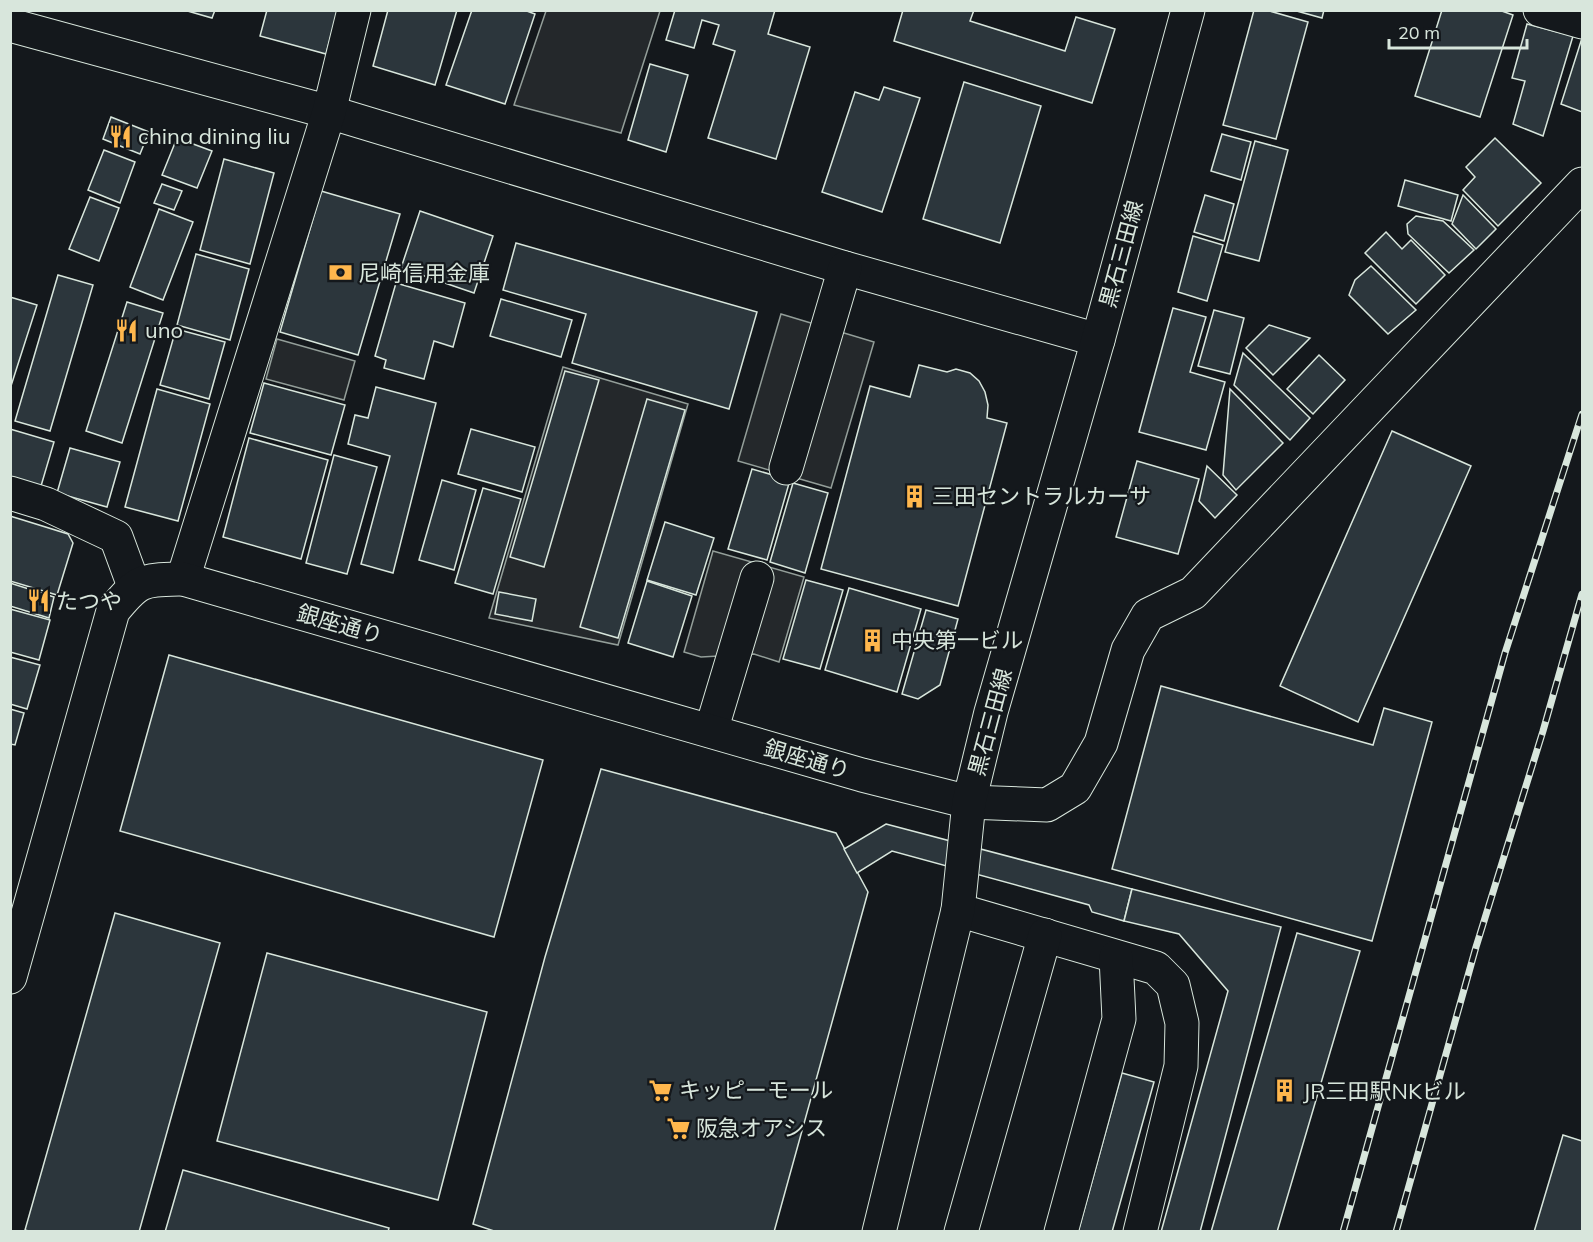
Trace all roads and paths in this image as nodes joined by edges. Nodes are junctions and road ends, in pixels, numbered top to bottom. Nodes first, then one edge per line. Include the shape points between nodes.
1 (354, 10) edge
2 (1188, 10) edge
3 (1540, 10) edge
4 (1582, 22) edge
5 (10, 25) edge
6 (329, 112) junction
7 (1582, 184) edge
8 (845, 268) junction
9 (1098, 340) junction
10 (786, 468) dead end
11 (10, 493) edge
12 (757, 578) dead end
13 (183, 579) junction
14 (134, 586) junction
15 (711, 731) junction
16 (969, 802) junction
17 (958, 910) junction
18 (1045, 935) junction
19 (1116, 957) junction
20 (10, 976) edge
21 (1068, 1206) edge
22 (879, 1232) edge
23 (961, 1232) edge
24 (1140, 1232) edge

1 - 6 street
2 - 9 street, 黒石三田線
3 - 4 street
5 - 6 street
6 - 8 street
6 - 13 street
7 - 16 street, 銀座通り via 1193,594 1148,615 1128,650 1101,743 1075,788 1047,805
8 - 9 street
8 - 10 street
9 - 16 street, 黒石三田線 via 991,712
11 - 14 street via 46,504 116,537
12 - 15 street
13 - 14 street, 銀座通り via 157,579
13 - 15 street, 銀座通り
14 - 20 street via 113,611
15 - 16 street, 銀座通り
16 - 17 street, 黒石三田線
17 - 18 street
17 - 22 street, 黒石三田線
18 - 19 street
18 - 23 street
19 - 21 street via 1119,1019
19 - 24 street via 1156,968 1173,985 1182,1023 1181,1066

